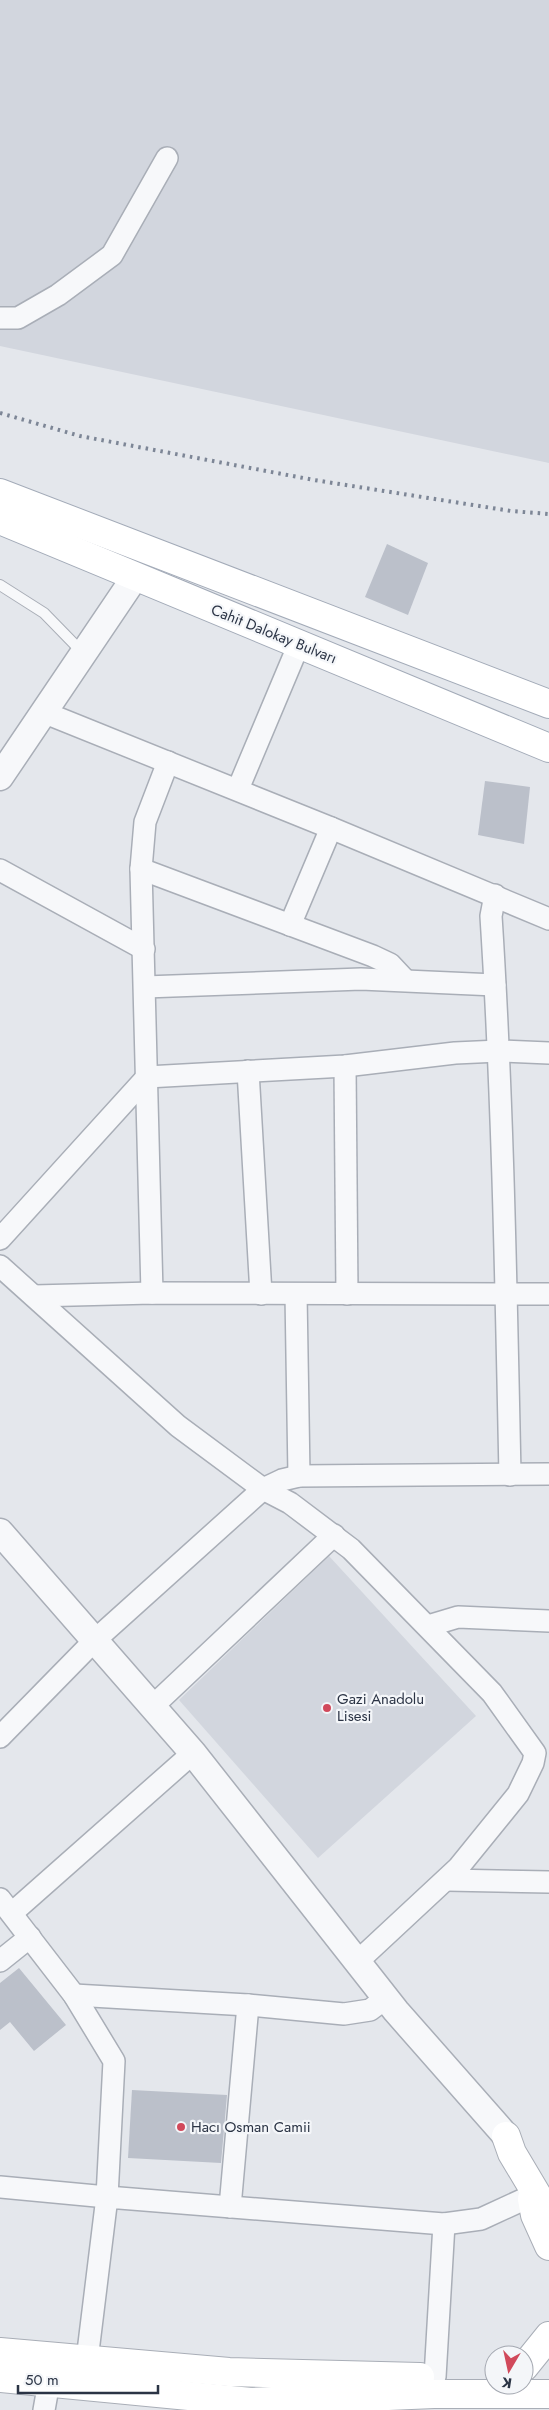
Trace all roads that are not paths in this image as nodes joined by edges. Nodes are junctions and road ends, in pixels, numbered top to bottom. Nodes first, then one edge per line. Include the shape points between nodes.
1 (167, 158) dead end
2 (0, 318) edge
3 (0, 493) edge
4 (0, 520) edge
5 (136, 577) junction
6 (0, 585) edge
7 (299, 644) junction
8 (83, 653) junction
9 (549, 704) edge
10 (43, 712) junction
11 (549, 748) edge
12 (168, 762) junction
13 (0, 777) edge
14 (238, 789) junction
15 (332, 828) junction
16 (141, 869) junction
17 (0, 870) edge
18 (494, 895) junction
19 (549, 919) edge
20 (290, 925) junction
21 (144, 949) junction
22 (405, 980) junction
23 (495, 985) junction
24 (145, 987) junction
25 (499, 1051) junction
26 (549, 1053) edge
27 (345, 1066) junction
28 (248, 1071) junction
29 (147, 1077) junction
30 (0, 1239) edge
31 (0, 1266) edge
32 (152, 1293) junction
33 (261, 1294) junction
34 (296, 1294) junction
35 (347, 1294) junction
36 (549, 1294) edge
37 (506, 1295) junction
38 (34, 1296) junction
39 (510, 1474) junction
40 (549, 1474) edge
41 (299, 1476) junction
42 (263, 1489) junction
43 (0, 1532) edge
44 (334, 1535) junction
45 (549, 1621) edge
46 (428, 1626) junction
47 (94, 1641) junction
48 (153, 1706) junction
49 (0, 1737) edge
50 (193, 1753) junction
51 (542, 1753) edge
52 (447, 1880) junction
53 (549, 1882) edge
54 (6, 1906) edge
55 (30, 1937) junction
56 (0, 1961) edge
57 (358, 1962) junction
58 (74, 1995) junction
59 (386, 1998) junction
60 (248, 2005) junction
61 (506, 2136) joint
62 (0, 2187) edge
63 (542, 2188) edge
64 (107, 2197) junction
65 (230, 2207) junction
66 (444, 2224) junction
67 (549, 2246) edge
68 (549, 2336) edge
69 (0, 2352) edge
70 (534, 2355) edge
71 (87, 2360) junction
72 (435, 2377) junction
73 (0, 2378) edge
74 (484, 2379) edge
75 (534, 2380) edge
76 (549, 2380) edge
77 (49, 2382) junction
78 (549, 2394) edge
79 (258, 2406) edge
80 (549, 2406) edge
81 (415, 2409) edge
82 (44, 2410) edge

1 - 2 street via 112,255 58,296 18,318
3 - 9 main road
4 - 5 main road, Cahit Dalokay Bulvarı
5 - 7 main road, Cahit Dalokay Bulvarı
5 - 8 street
6 - 8 lane via 44,613
7 - 11 main road, Cahit Dalokay Bulvarı
7 - 14 street
8 - 10 street
10 - 12 street
10 - 13 street
12 - 14 street
12 - 16 street via 145,822
14 - 15 street
15 - 18 street
15 - 20 street
16 - 20 street
16 - 21 street
17 - 21 street
18 - 19 street
18 - 23 street via 491,916
20 - 22 street via 382,960 398,970
21 - 24 street
22 - 23 street
22 - 24 street
23 - 25 street
24 - 29 street
25 - 26 street
25 - 27 street
25 - 37 street
27 - 28 street
27 - 35 street
28 - 29 street
28 - 33 street
29 - 30 street
29 - 32 street
31 - 38 street
32 - 33 street
32 - 38 street
33 - 34 street
34 - 35 street
34 - 41 street
35 - 37 street
36 - 37 street
37 - 39 street
38 - 42 street via 178,1426
39 - 40 street
39 - 41 street
41 - 42 street
42 - 44 street via 290,1503
42 - 47 street
43 - 47 street
44 - 46 street
44 - 48 street
45 - 46 street via 458,1617
46 - 51 street via 492,1693
47 - 48 street
47 - 49 street
48 - 50 street
50 - 54 street
50 - 57 street
51 - 52 street via 533,1763 518,1794
52 - 53 street
52 - 57 street
54 - 55 street
55 - 56 street
55 - 58 street
57 - 59 street
58 - 60 street
58 - 64 street via 114,2061
59 - 60 street via 370,2010 344,2014
59 - 61 street
60 - 65 street
61 - 63 main road via 512,2154
62 - 64 street
63 - 66 street via 481,2218
63 - 67 main road via 536,2215
64 - 65 street
64 - 71 street
65 - 66 street
66 - 72 street
68 - 70 main road
69 - 71 main road
71 - 72 main road via 229,2372
72 - 74 main road
73 - 77 main road
75 - 76 main road
77 - 79 main road
77 - 82 street
78 - 79 main road via 434,2394
79 - 81 main road via 326,2410
80 - 81 main road

